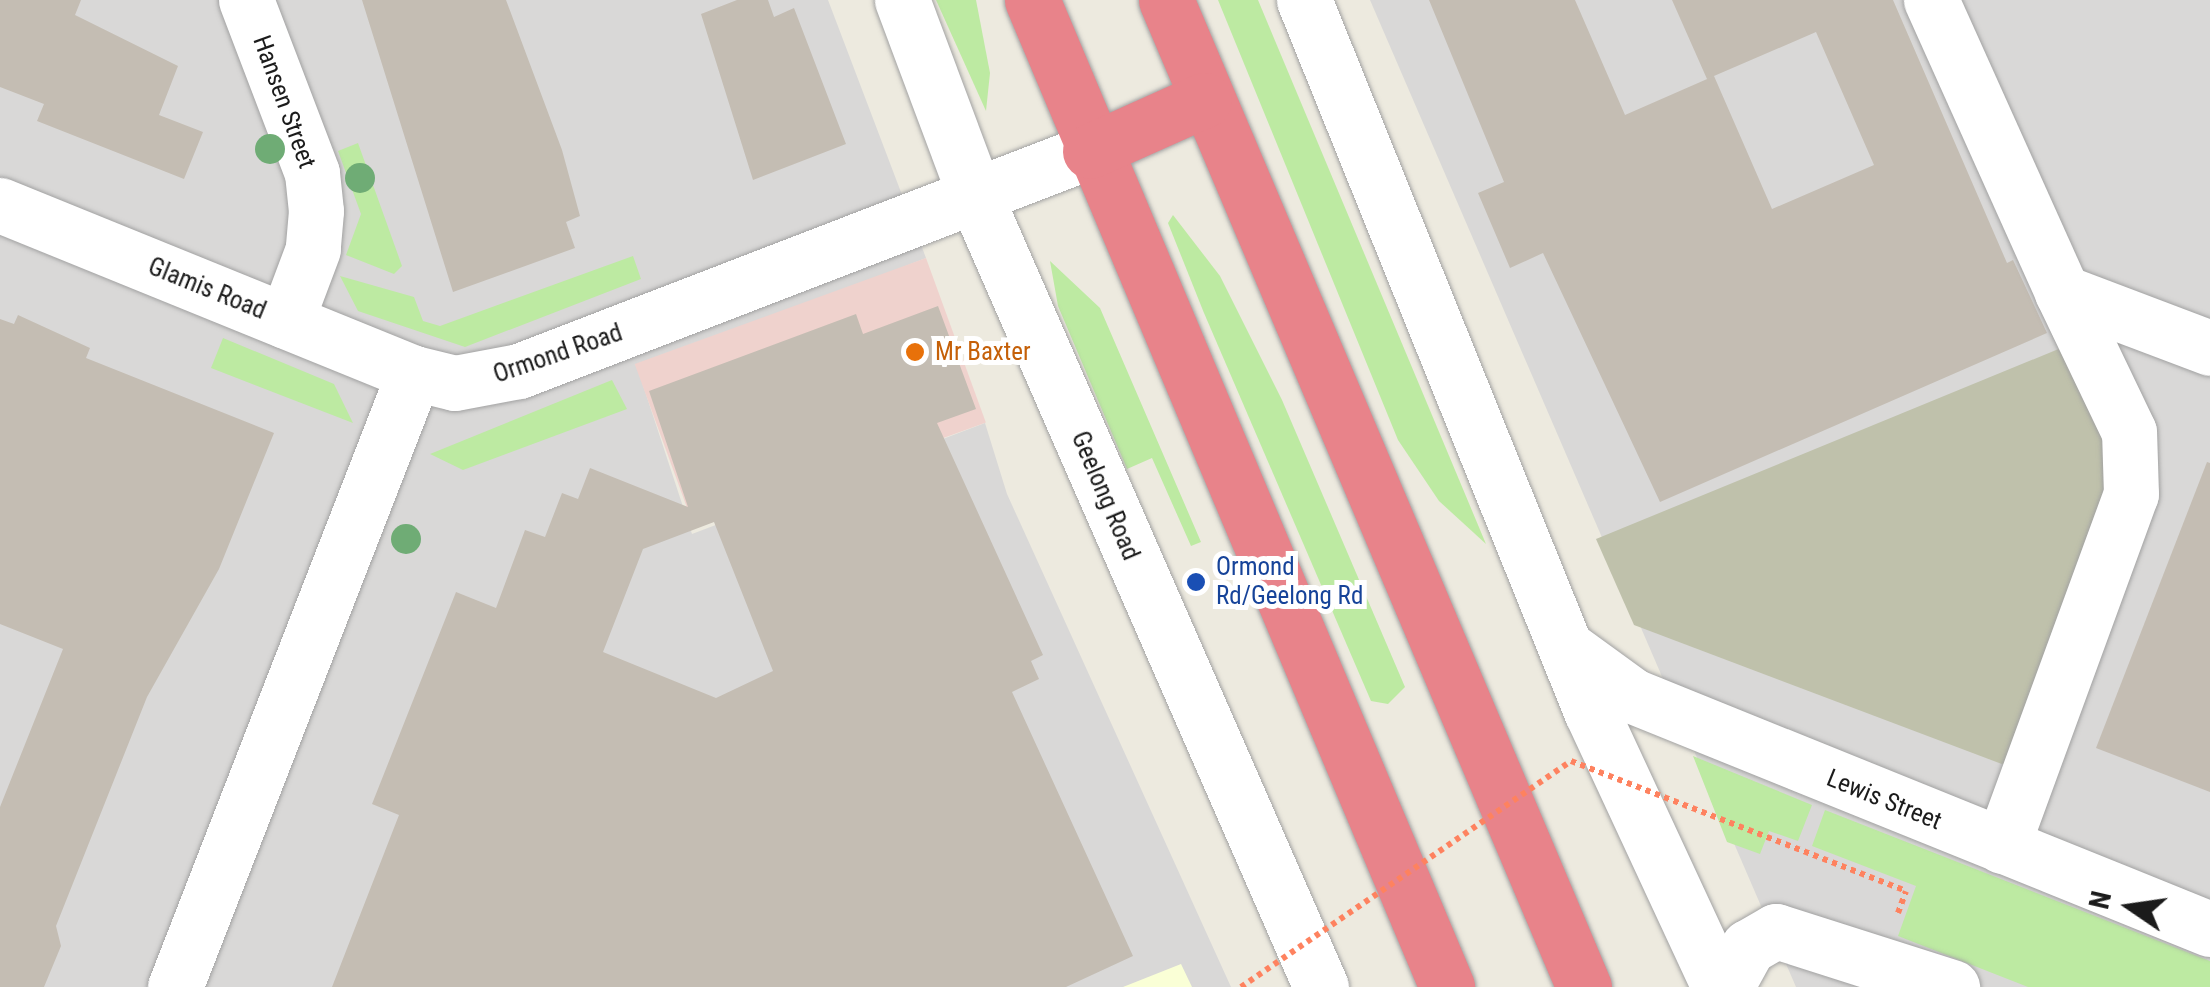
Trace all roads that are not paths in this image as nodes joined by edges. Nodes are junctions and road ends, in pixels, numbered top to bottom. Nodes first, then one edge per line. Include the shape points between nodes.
1 (246, 0) edge
2 (902, 0) edge
3 (1032, 0) edge
4 (1166, 0) edge
5 (1304, 0) edge
6 (1931, 0) edge
7 (1204, 100) junction
8 (1090, 151) junction
9 (976, 198) junction
10 (0, 205) edge
11 (2062, 292) junction
12 (286, 321) junction
13 (2210, 348) edge
14 (414, 373) junction
15 (1570, 650) junction
16 (2002, 846) junction
17 (2210, 928) edge
18 (175, 987) edge
19 (1321, 987) edge
20 (1446, 987) edge
21 (1584, 987) edge
22 (1723, 987) edge
23 (1952, 987) edge

1 - 12 street, Hansen Street via 312,173 313,249
2 - 9 street, Geelong Road
3 - 8 highway
4 - 7 highway
5 - 15 street
6 - 11 street
7 - 8 highway
7 - 21 highway
8 - 9 street, Ormond Road
8 - 20 highway
9 - 14 street, Ormond Road via 498,378 455,382
9 - 19 street, Geelong Road
10 - 12 street, Glamis Road
11 - 13 street
11 - 16 street via 2128,432 2132,494
12 - 14 street, Glamis Road
14 - 18 street
15 - 16 street, Lewis Street via 1633,696
15 - 22 street
16 - 17 street, Lewis Street
22 - 23 street via 1754,940 1790,931

